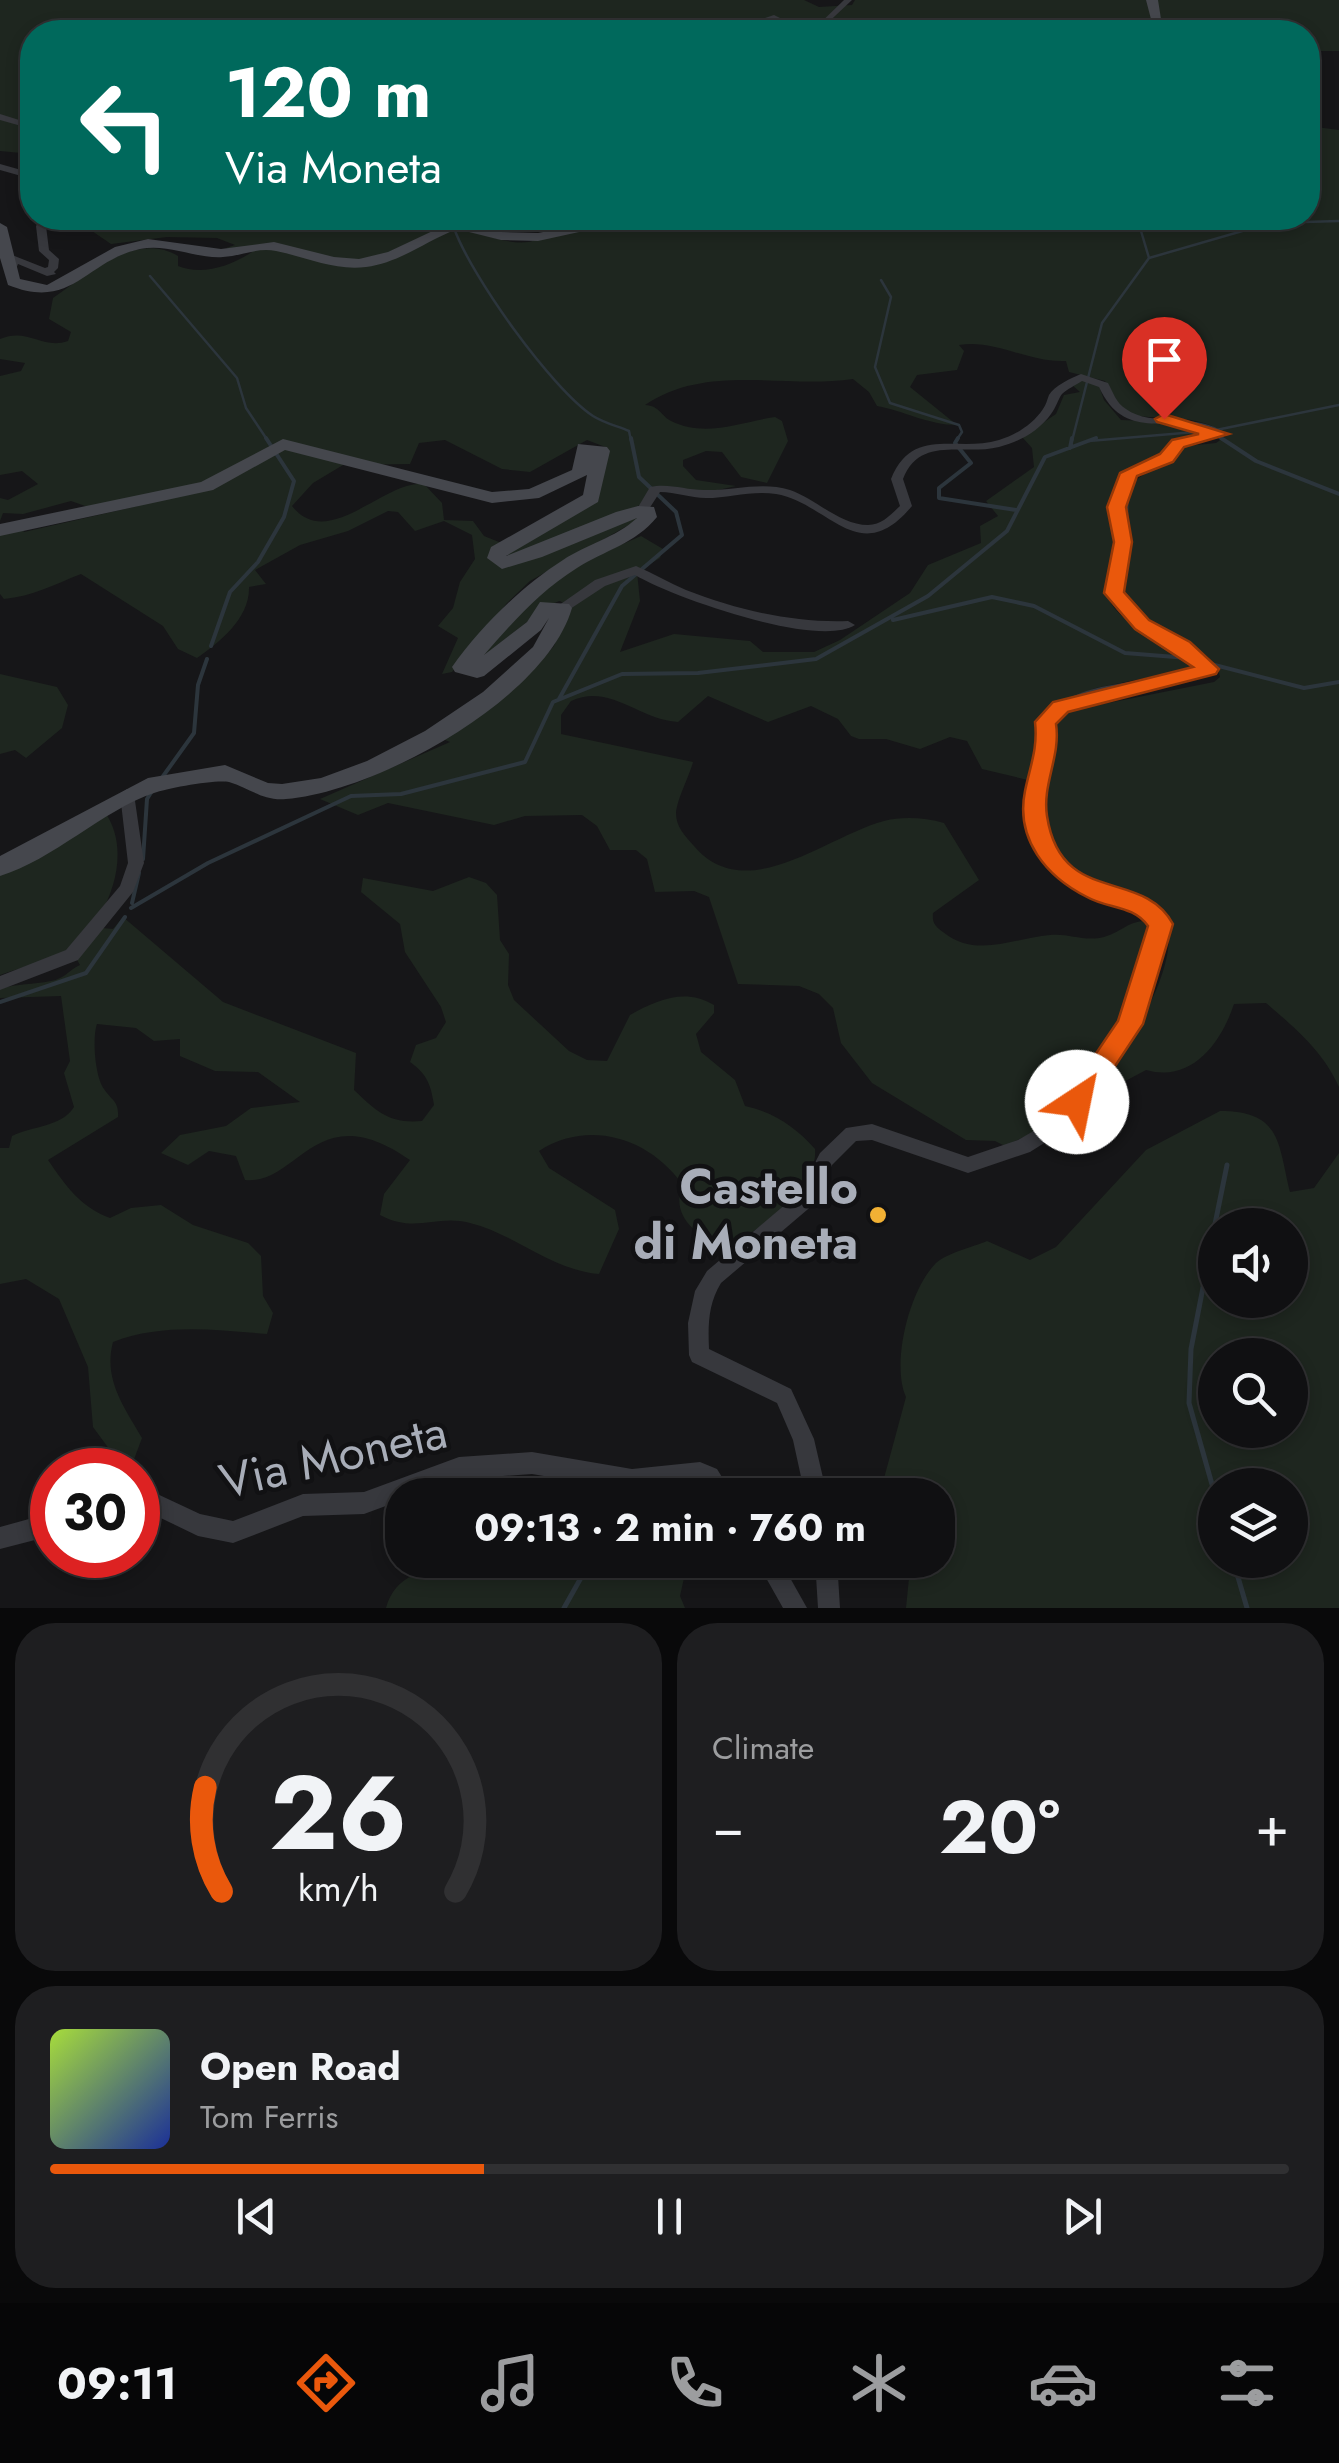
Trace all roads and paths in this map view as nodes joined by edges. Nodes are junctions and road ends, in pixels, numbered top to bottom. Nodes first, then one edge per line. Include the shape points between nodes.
1 (848, 0) edge
2 (827, 20) edge
3 (0, 224) edge
4 (42, 230) edge
5 (443, 230) edge
6 (478, 230) edge
7 (574, 230) edge
8 (53, 280) junction
9 (643, 508) junction
10 (0, 530) edge
11 (562, 608) junction
12 (848, 625) dead end
13 (148, 787) junction
14 (0, 867) edge
15 (0, 983) edge
16 (432, 1478) edge
17 (620, 1478) edge
18 (655, 1478) edge
19 (710, 1478) edge
20 (812, 1478) edge
21 (385, 1495) edge
22 (160, 1507) edge
23 (30, 1530) edge
24 (0, 1538) edge
25 (778, 1578) edge
26 (828, 1578) edge
27 (796, 1608) edge
28 (830, 1608) edge

1 - 2 street
3 - 8 street via 19,285
4 - 8 street via 44,250 54,259
5 - 8 street via 362,262 292,255 272,246 225,254 147,244 109,254 74,284
6 - 7 street via 538,237
9 - 10 street via 502,563 498,552 592,498 601,450 584,448 580,473 562,484 487,500 283,444 208,486
9 - 11 street via 646,521 604,550 570,563 521,601 462,667 477,670 534,626 547,606
9 - 20 street via 664,487 700,494 769,490 834,521 871,529 906,506 897,479 927,446 989,446 1019,434 1044,418 1056,394 1088,378 1104,385 1121,416 1211,429 1220,436 1178,443 1166,458 1129,473 1116,507 1123,542 1113,584 1126,612 1209,669 1085,698 1060,707 1046,722 1048,748 1034,804 1052,860 1084,888 1149,909 1161,924 1130,1024 1062,1123 1000,1156 964,1164 872,1132 852,1134 826,1158 806,1198 729,1262 705,1291 699,1355 784,1396
11 - 12 street via 600,582 636,570 694,601 820,629
11 - 13 street via 550,639 529,663 466,713 384,762 280,792 252,789 234,774
13 - 14 street
13 - 15 street via 127,888 72,955
16 - 17 street, Via Moneta via 460,1468 532,1464
18 - 19 street, Via Moneta
21 - 22 street, Via Moneta via 303,1505 232,1532
23 - 24 street
25 - 27 street
26 - 28 street

